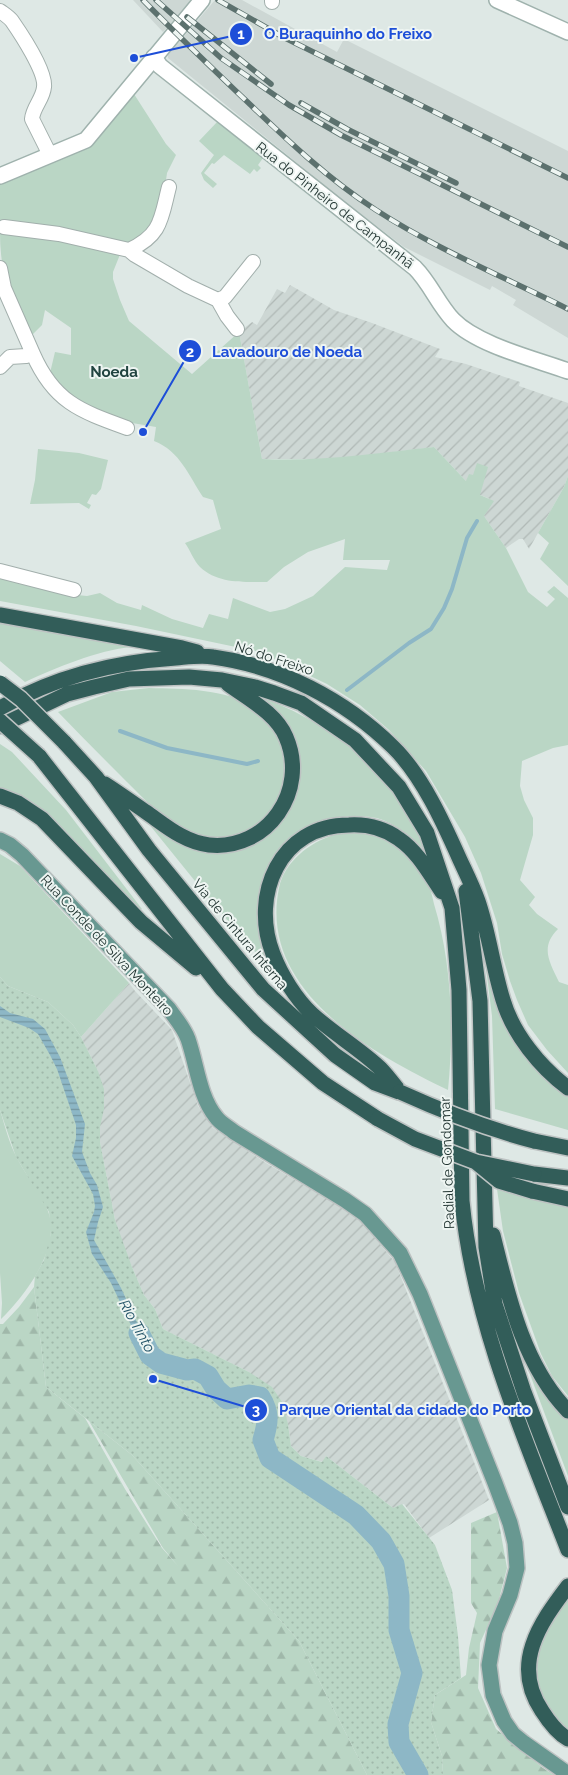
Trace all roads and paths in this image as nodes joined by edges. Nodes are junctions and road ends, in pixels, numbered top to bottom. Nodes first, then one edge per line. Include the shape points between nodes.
1 (202, 0) edge
2 (497, 0) edge
3 (0, 11) edge
4 (0, 25) edge
5 (16, 29) junction
6 (568, 32) edge
7 (154, 57) junction
8 (50, 155) junction
9 (0, 176) edge
10 (169, 186) dead end
11 (4, 227) dead end
12 (129, 250) junction
13 (253, 262) dead end
14 (0, 268) edge
15 (218, 300) junction
16 (237, 329) dead end
17 (33, 354) junction
18 (0, 366) edge
19 (568, 371) edge
20 (127, 428) dead end
21 (0, 571) edge
22 (74, 590) dead end
23 (0, 615) edge
24 (211, 656) junction
25 (222, 680) junction
26 (0, 682) edge
27 (0, 708) edge
28 (0, 720) edge
29 (0, 726) edge
30 (96, 778) junction
31 (0, 796) edge
32 (0, 840) edge
33 (461, 863) junction
34 (452, 908) junction
35 (222, 990) junction
36 (568, 1088) edge
37 (400, 1092) junction
38 (568, 1148) edge
39 (476, 1162) junction
40 (568, 1178) edge
41 (568, 1199) edge
42 (486, 1206) junction
43 (568, 1411) edge
44 (568, 1507) edge
45 (568, 1550) edge
46 (568, 1586) edge
47 (568, 1740) edge
48 (568, 1774) edge

1 - 7 street
2 - 6 street
3 - 5 street
4 - 5 street
5 - 8 street via 44,78 42,96 32,119
7 - 8 street via 86,140
7 - 19 street, Rua do Pinheiro de Campanhã via 160,66 411,264 445,311 463,329 483,340
8 - 9 street
10 - 12 street via 159,226
11 - 12 street via 59,234
12 - 15 street
13 - 15 street via 225,297
14 - 17 street via 4,288
15 - 16 street
17 - 18 street via 10,357
17 - 20 street via 54,388 69,403
21 - 22 street
23 - 24 highway
24 - 27 highway, Nó do Freixo via 149,660 94,670 60,680
24 - 33 highway, Nó do Freixo via 247,663 314,688 364,723 394,748 418,779 442,820
25 - 29 highway via 190,677 129,679 67,694
25 - 30 highway via 266,711 286,736 291,752 292,782 284,805 267,826 232,844 209,845 185,839
25 - 34 highway via 255,687 301,704 355,740 399,787 427,833
26 - 30 highway, Via de Cintura Interna, bridge via 21,699
28 - 35 highway, bridge via 39,756
30 - 37 highway, Via de Cintura Interna via 149,850 262,989 335,1055 375,1083
31 - 35 highway via 18,803 42,819 141,922
32 - 48 main road, Rua Conde de Silva Monteiro via 22,855 169,1009 187,1038 204,1097 217,1119 365,1214 400,1253 424,1303 496,1483 515,1543 517,1568 495,1630 489,1665 494,1695 504,1721 514,1734
33 - 36 highway via 478,901 510,1019 531,1051 554,1078
33 - 42 highway via 480,1001
34 - 37 highway via 411,848 384,830 364,825 330,826 302,838 276,866 268,884 265,903 268,936 273,954 294,992 312,1014 380,1069
34 - 45 highway, Radial de Gondomar via 459,990 465,1235 480,1304 508,1395
35 - 39 highway, bridge via 258,1027 323,1084 415,1139
37 - 38 highway, Via de Cintura Interna, bridge via 496,1131
39 - 40 highway, bridge
39 - 41 highway, bridge via 499,1181
42 - 43 highway via 522,1333 540,1374
42 - 44 highway via 486,1247 495,1304
46 - 47 highway via 550,1609 533,1642 529,1658 532,1691 540,1708

